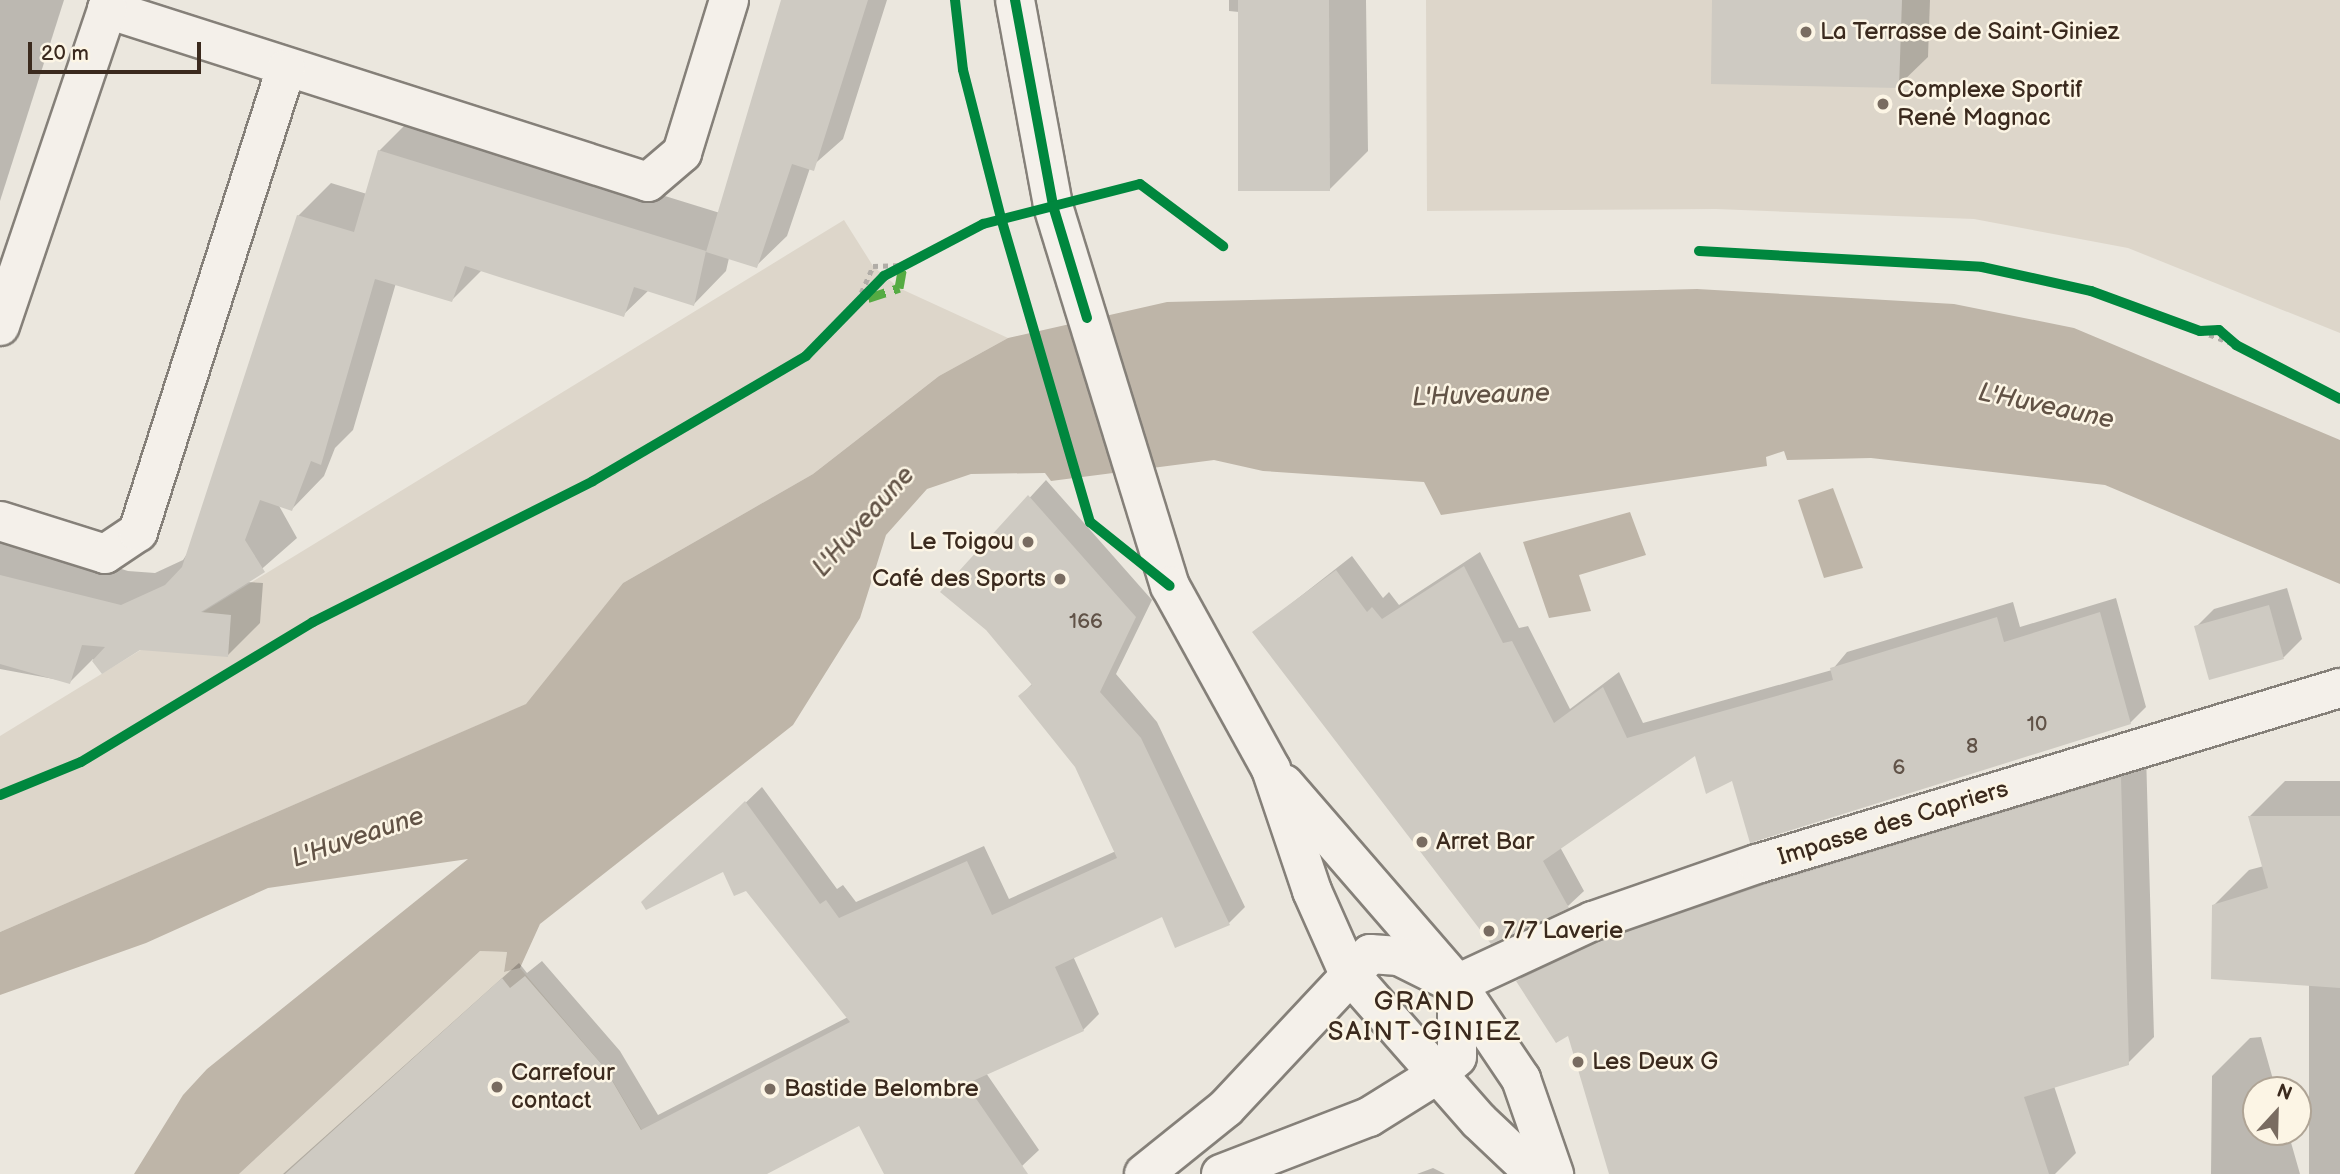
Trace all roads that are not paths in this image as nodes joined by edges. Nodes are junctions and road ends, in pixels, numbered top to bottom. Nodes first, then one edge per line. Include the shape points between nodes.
1 (729, 0) edge
2 (1016, 0) edge
3 (109, 4) edge
4 (286, 69) junction
5 (0, 326) edge
6 (0, 521) edge
7 (2340, 688) edge
8 (1271, 769) junction
9 (1348, 972) junction
10 (1457, 985) junction
11 (1438, 1074) junction
12 (1144, 1174) edge
13 (1221, 1174) edge
14 (1535, 1174) edge
15 (1554, 1174) edge

1 - 4 street via 682,153 648,182
2 - 8 street via 1053,206 1171,586
3 - 4 street
3 - 5 street
4 - 6 street via 138,532 105,554
7 - 10 street, Impasse des Capriers via 1757,864 1593,921
8 - 9 street
8 - 10 street
9 - 10 street via 1370,954 1398,956
9 - 11 street
9 - 12 street via 1226,1108
10 - 11 street via 1457,1057
10 - 15 street via 1521,1079
11 - 13 street via 1369,1117
11 - 14 street

